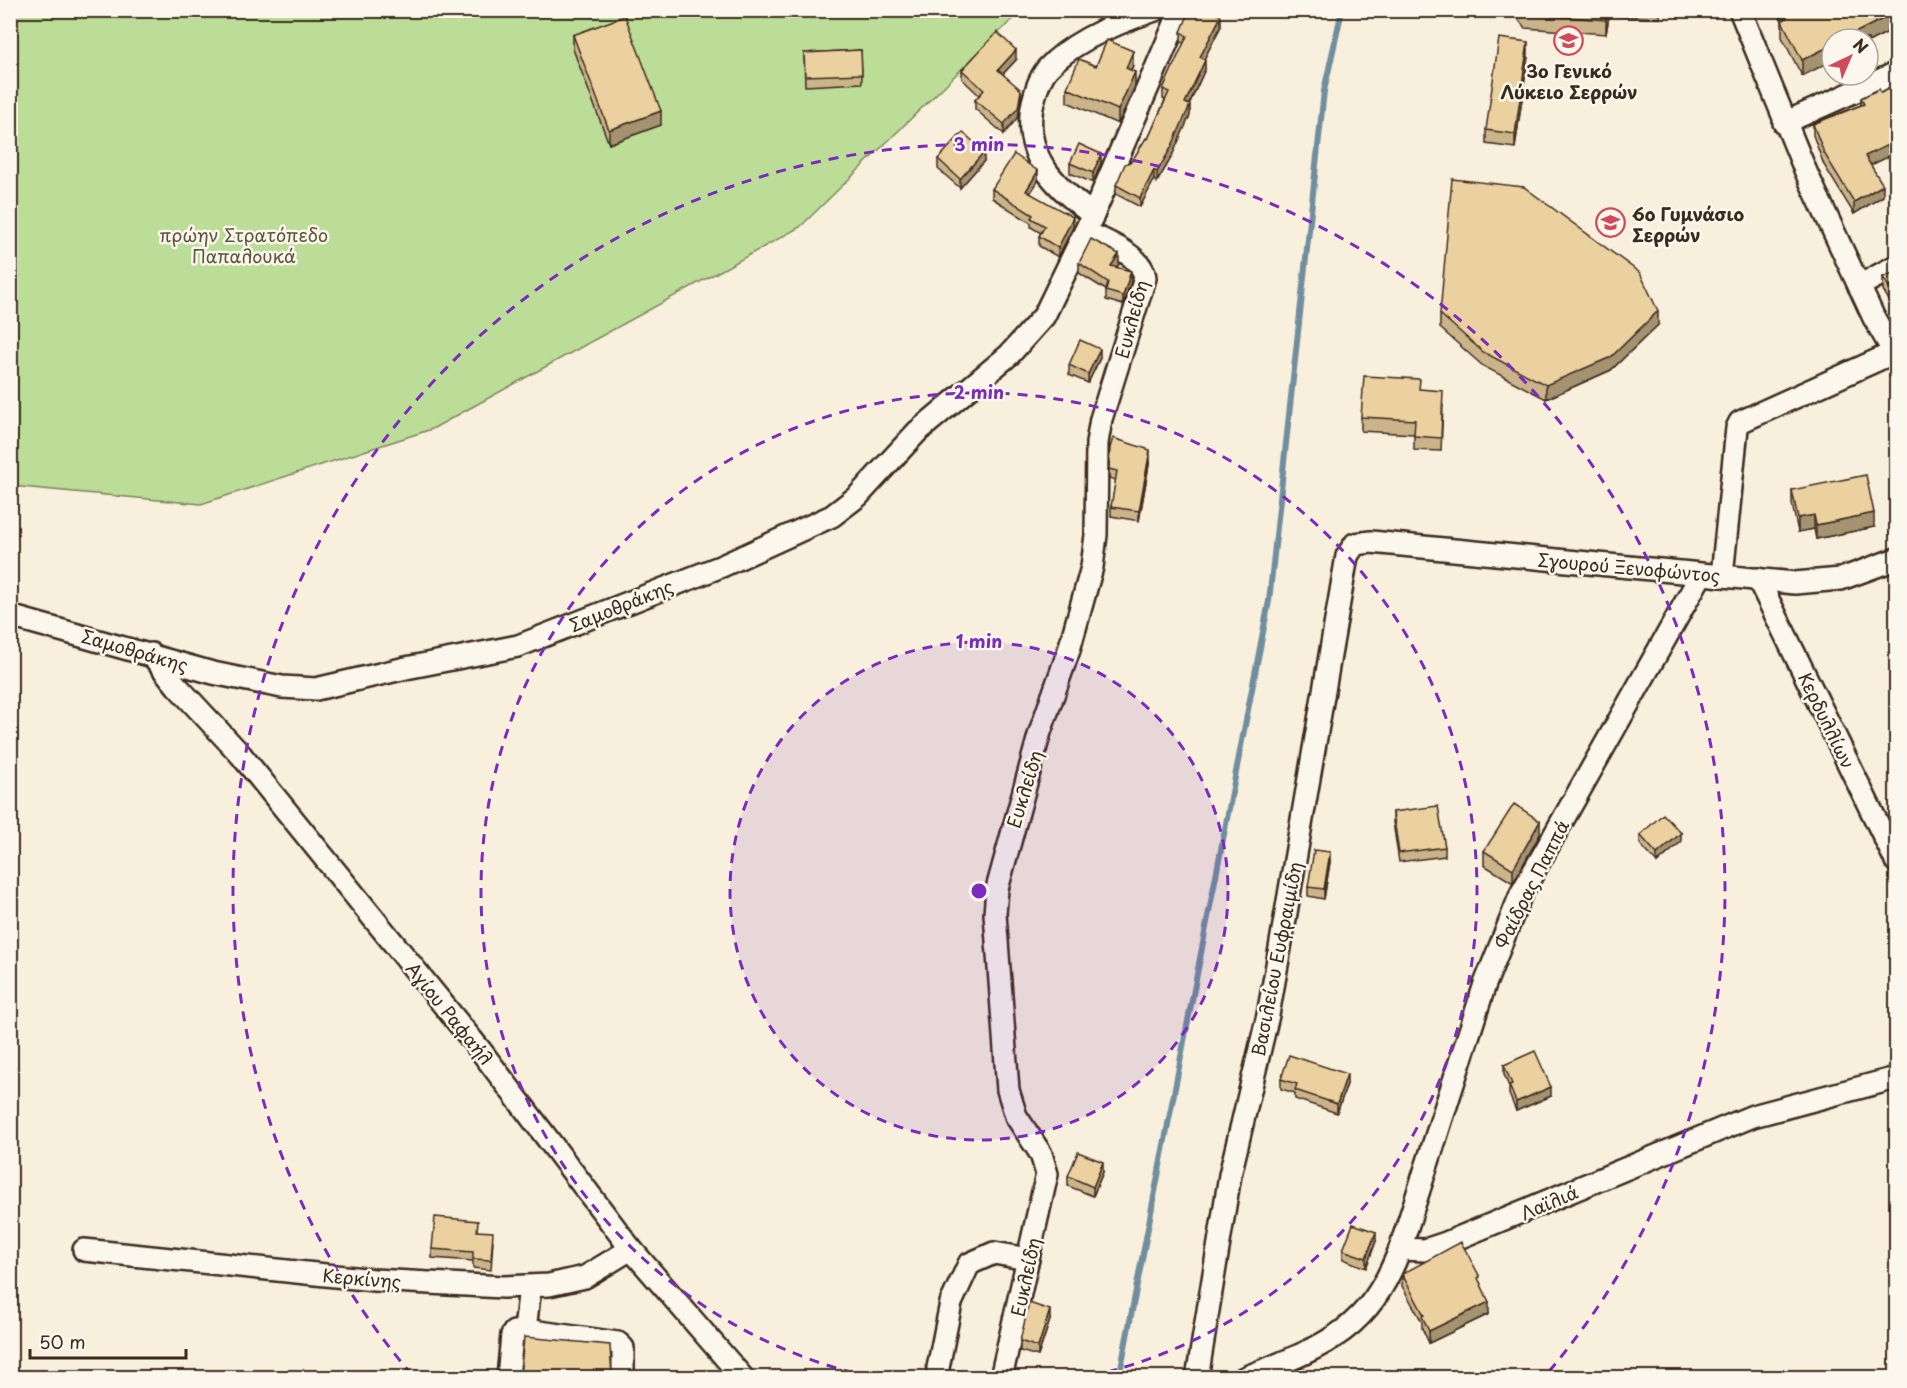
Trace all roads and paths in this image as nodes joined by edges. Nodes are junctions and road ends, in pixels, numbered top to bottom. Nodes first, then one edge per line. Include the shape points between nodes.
1 (1155, 10) edge
2 (1740, 10) edge
3 (1177, 11) edge
4 (1896, 73) edge
5 (1784, 123) junction
6 (1089, 223) junction
7 (1896, 266) edge
8 (1859, 286) junction
9 (1895, 354) edge
10 (1358, 543) joint
11 (1896, 559) edge
12 (1701, 575) junction
13 (1722, 576) junction
14 (1758, 579) junction
15 (10, 616) edge
16 (151, 654) junction
17 (213, 673) junction
18 (194, 704) junction
19 (1896, 861) edge
20 (1896, 1078) edge
21 (1400, 1249) junction
22 (84, 1250) dead end
23 (632, 1250) junction
24 (1028, 1259) junction
25 (530, 1287) junction
26 (525, 1330) junction
27 (508, 1377) edge
28 (623, 1377) edge
29 (743, 1377) edge
30 (938, 1377) edge
31 (1001, 1377) edge
32 (1197, 1377) edge
33 (1244, 1377) edge

1 - 6 street via 1067,52 1047,70 1035,95 1029,132 1034,150
2 - 5 street
3 - 6 street
4 - 5 street
5 - 8 street
6 - 17 street, Σαμοθράκης via 1055,296 1036,326 1009,355 909,440 858,496 832,516 722,566 498,652 316,689 282,687
6 - 24 street, Ευκλείδη via 1143,269 1145,278 1101,419 1092,567 1007,845 995,903 1008,1090 1016,1116 1046,1168
7 - 8 street
8 - 9 street
9 - 13 street via 1740,422
10 - 12 street, Σγουρού Ξενοφώντος
10 - 32 street, Βασιλείου Ευφραιμίδη via 1347,556 1268,1014 1230,1175
11 - 14 street, Σγουρού Ξενοφώντος via 1828,582
12 - 13 street, Σγουρού Ξενοφώντος
12 - 21 street, Φαίδρας Παππά via 1506,926
13 - 14 street, Σγουρού Ξενοφώντος
14 - 19 street, Κερδυλλίων
15 - 16 street, Σαμοθράκης
16 - 17 street, Σαμοθράκης
16 - 18 street, Αγίου Ραφαήλ
17 - 18 street
18 - 23 street, Αγίου Ραφαήλ via 241,755 481,1051
20 - 21 street, Λαϊλιά via 1753,1116 1425,1251
21 - 33 street via 1379,1294 1354,1323 1310,1350
22 - 25 street, Κερκίνης via 374,1280
23 - 25 street, Κερκίνης via 585,1276
23 - 29 street, Αγίου Ραφαήλ
24 - 30 street via 993,1253 969,1264 951,1304
24 - 31 street, Ευκλείδη
25 - 26 street
26 - 27 street via 512,1335
26 - 28 street via 618,1343 623,1348

